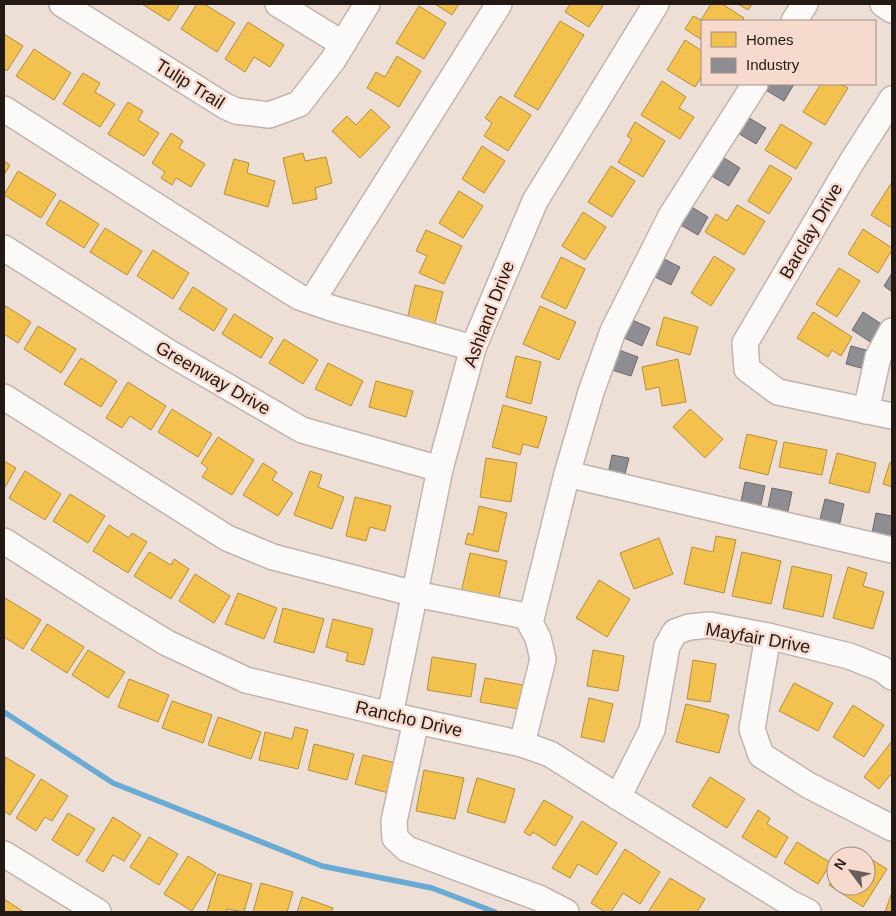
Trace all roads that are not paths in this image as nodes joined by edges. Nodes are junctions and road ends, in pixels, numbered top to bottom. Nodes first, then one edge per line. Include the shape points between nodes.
1 (62, 4) edge
2 (278, 4) edge
3 (368, 4) edge
4 (499, 4) edge
5 (656, 4) edge
6 (805, 4) edge
7 (883, 4) edge
8 (892, 10) edge
9 (795, 20) edge
10 (343, 44) junction
11 (754, 85) edge
12 (892, 99) edge
13 (4, 109) edge
14 (4, 248) edge
15 (312, 301) junction
16 (892, 331) edge
17 (473, 348) junction
18 (4, 397) edge
19 (866, 411) junction
20 (892, 416) edge
21 (440, 470) junction
22 (567, 474) junction
23 (4, 541) edge
24 (892, 550) edge
25 (415, 594) junction
26 (531, 617) junction
27 (768, 636) junction
28 (892, 677) edge
29 (390, 715) junction
30 (416, 721) junction
31 (522, 744) junction
32 (618, 797) junction
33 (892, 828) edge
34 (4, 854) edge
35 (88, 910) edge
36 (566, 912) edge
37 (808, 912) edge

1 - 10 street, Tulip Trail via 236,111 269,115 299,104
2 - 10 street
3 - 10 street, Tulip Trail
4 - 15 street
5 - 17 street, Ashland Drive via 535,201
6 - 9 street
7 - 8 street
11 - 22 street via 671,216 640,275 591,392
12 - 19 street, Barclay Drive via 745,343 747,369 778,392
13 - 15 street via 299,297
14 - 21 street, Greenway Drive via 168,352 302,430
15 - 17 street
16 - 19 street via 878,357
17 - 21 street, Ashland Drive
18 - 25 street via 227,538 273,557
19 - 20 street
21 - 25 street, Ashland Drive
22 - 24 street
22 - 26 street
23 - 29 street, Rancho Drive via 167,642 246,680
25 - 26 street
25 - 29 street, Ashland Drive
26 - 31 street via 530,623 543,659
27 - 28 street, Mayfair Drive via 849,656 882,669
27 - 32 street, Mayfair Drive via 710,625 675,632 667,646 652,730
27 - 33 street via 752,729 761,755 808,785
29 - 30 street, Rancho Drive
30 - 31 street, Rancho Drive
30 - 36 street via 394,821 396,838 407,849 539,898
31 - 32 street, Rancho Drive via 550,754
32 - 37 street, Rancho Drive
34 - 35 street

